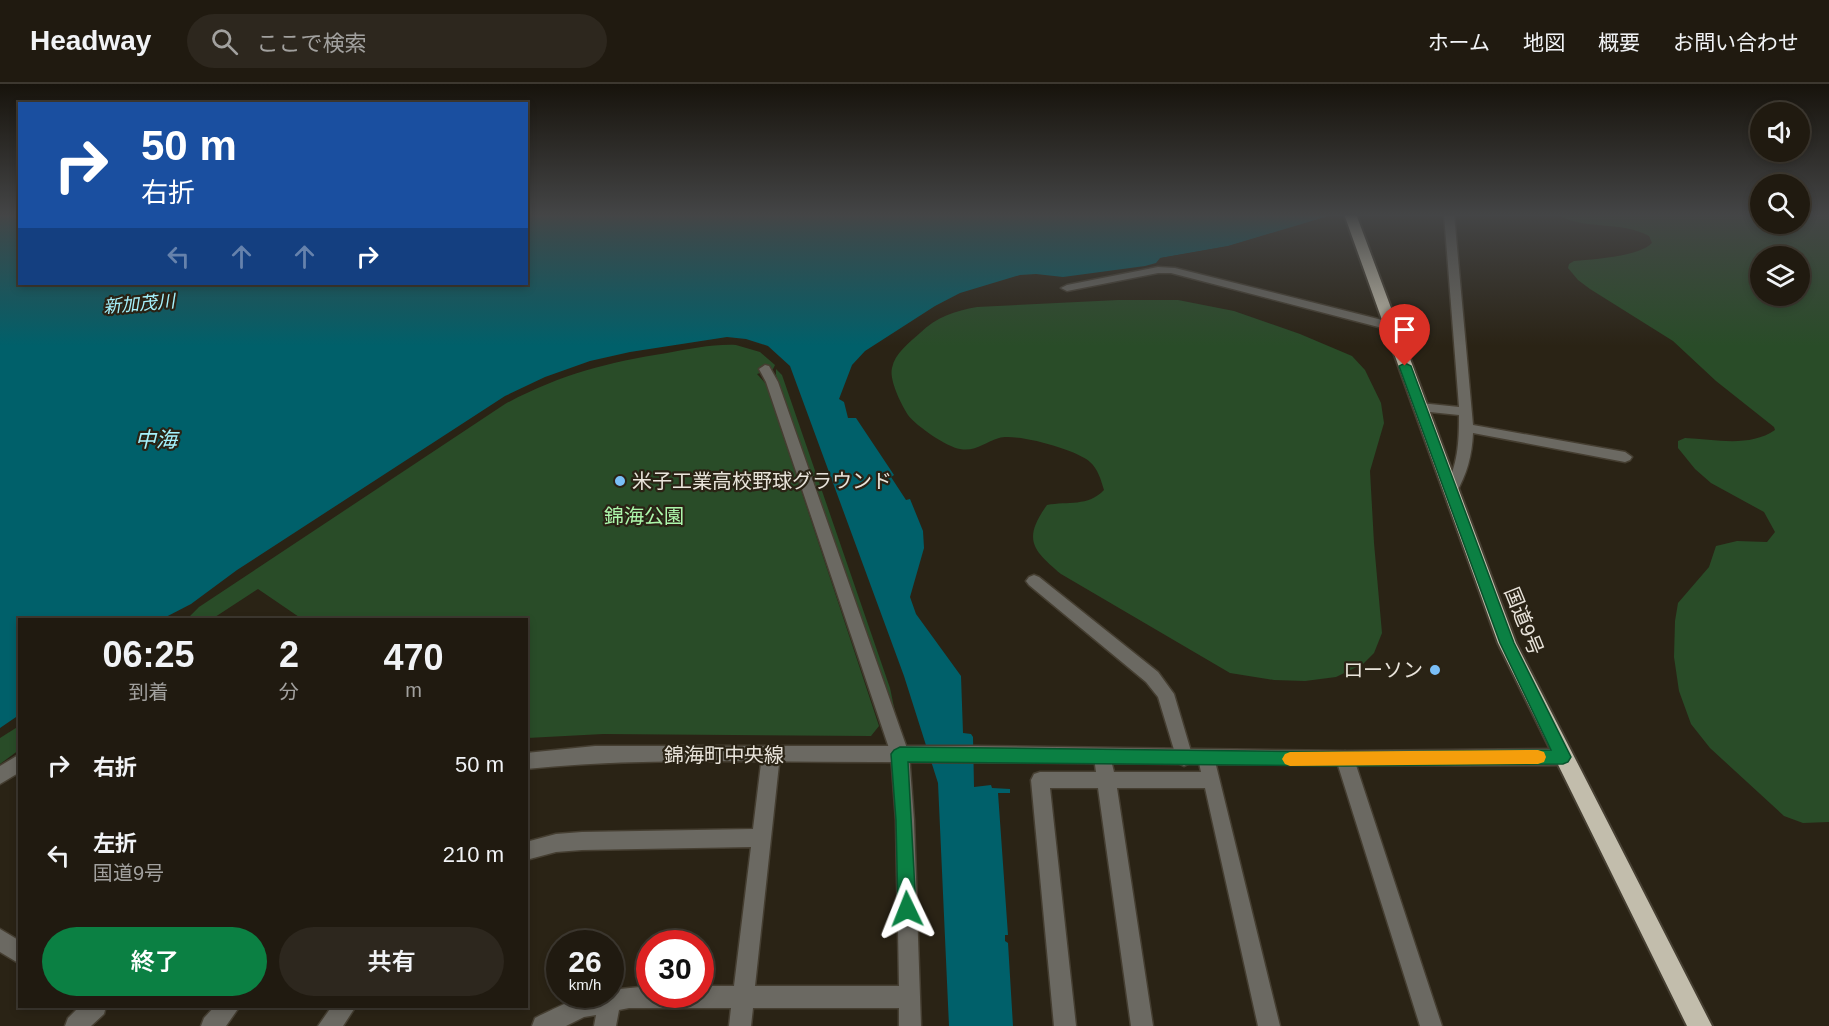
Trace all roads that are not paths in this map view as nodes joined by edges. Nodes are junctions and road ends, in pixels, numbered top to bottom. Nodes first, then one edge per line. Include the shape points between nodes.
1 (1366, 258) edge
2 (1453, 258) edge
3 (1067, 288) dead end
4 (1390, 326) junction
5 (765, 369) dead end
6 (1420, 407) junction
7 (1466, 412) junction
8 (1466, 428) junction
9 (1625, 457) dead end
10 (1451, 490) junction
11 (1034, 581) dead end
12 (900, 754) junction
13 (771, 755) junction
14 (1103, 757) junction
15 (1563, 757) junction
16 (1184, 758) junction
17 (1207, 758) junction
18 (1345, 759) junction
19 (528, 760) edge
20 (18, 763) edge
21 (0, 776) edge
22 (1106, 780) junction
23 (1212, 780) junction
24 (762, 838) junction
25 (528, 850) edge
26 (0, 939) edge
27 (18, 952) edge
28 (624, 998) edge
29 (744, 998) junction
30 (909, 998) junction
31 (92, 1008) edge
32 (228, 1008) edge
33 (344, 1008) edge
34 (580, 1008) edge
35 (608, 1008) edge
36 (76, 1026) edge
37 (212, 1026) edge
38 (329, 1026) edge
39 (543, 1026) edge
40 (605, 1026) edge
41 (740, 1026) edge
42 (910, 1026) edge
43 (1065, 1026) edge
44 (1142, 1026) edge
45 (1269, 1026) edge
46 (1431, 1026) edge
47 (1700, 1026) edge

1 - 4 highway, 国道9号
2 - 7 street
3 - 4 street via 1171,270
4 - 6 highway, 国道9号
5 - 12 street
6 - 7 street
6 - 10 highway, 国道9号
7 - 8 street
8 - 9 street
8 - 10 street via 1461,474
10 - 15 highway, 国道9号 via 1507,643
11 - 16 street via 1152,677 1166,694
12 - 13 street, 錦海町中央線
12 - 14 street, 錦海町中央線
12 - 30 street
13 - 19 street, 錦海町中央線 via 595,754
13 - 24 street
14 - 16 street, 錦海町中央線
14 - 22 street
15 - 18 street, 錦海町中央線
15 - 47 highway, 国道9号
16 - 17 street, 錦海町中央線
17 - 18 street, 錦海町中央線
17 - 23 street
18 - 46 street
20 - 21 street
22 - 23 street
22 - 43 street via 1040,780
22 - 44 street
23 - 45 street
24 - 25 street via 582,841
24 - 29 street
26 - 27 street
28 - 29 street
29 - 30 street
29 - 41 street
30 - 42 street
31 - 36 street
32 - 37 street
33 - 38 street
34 - 39 street
35 - 40 street

